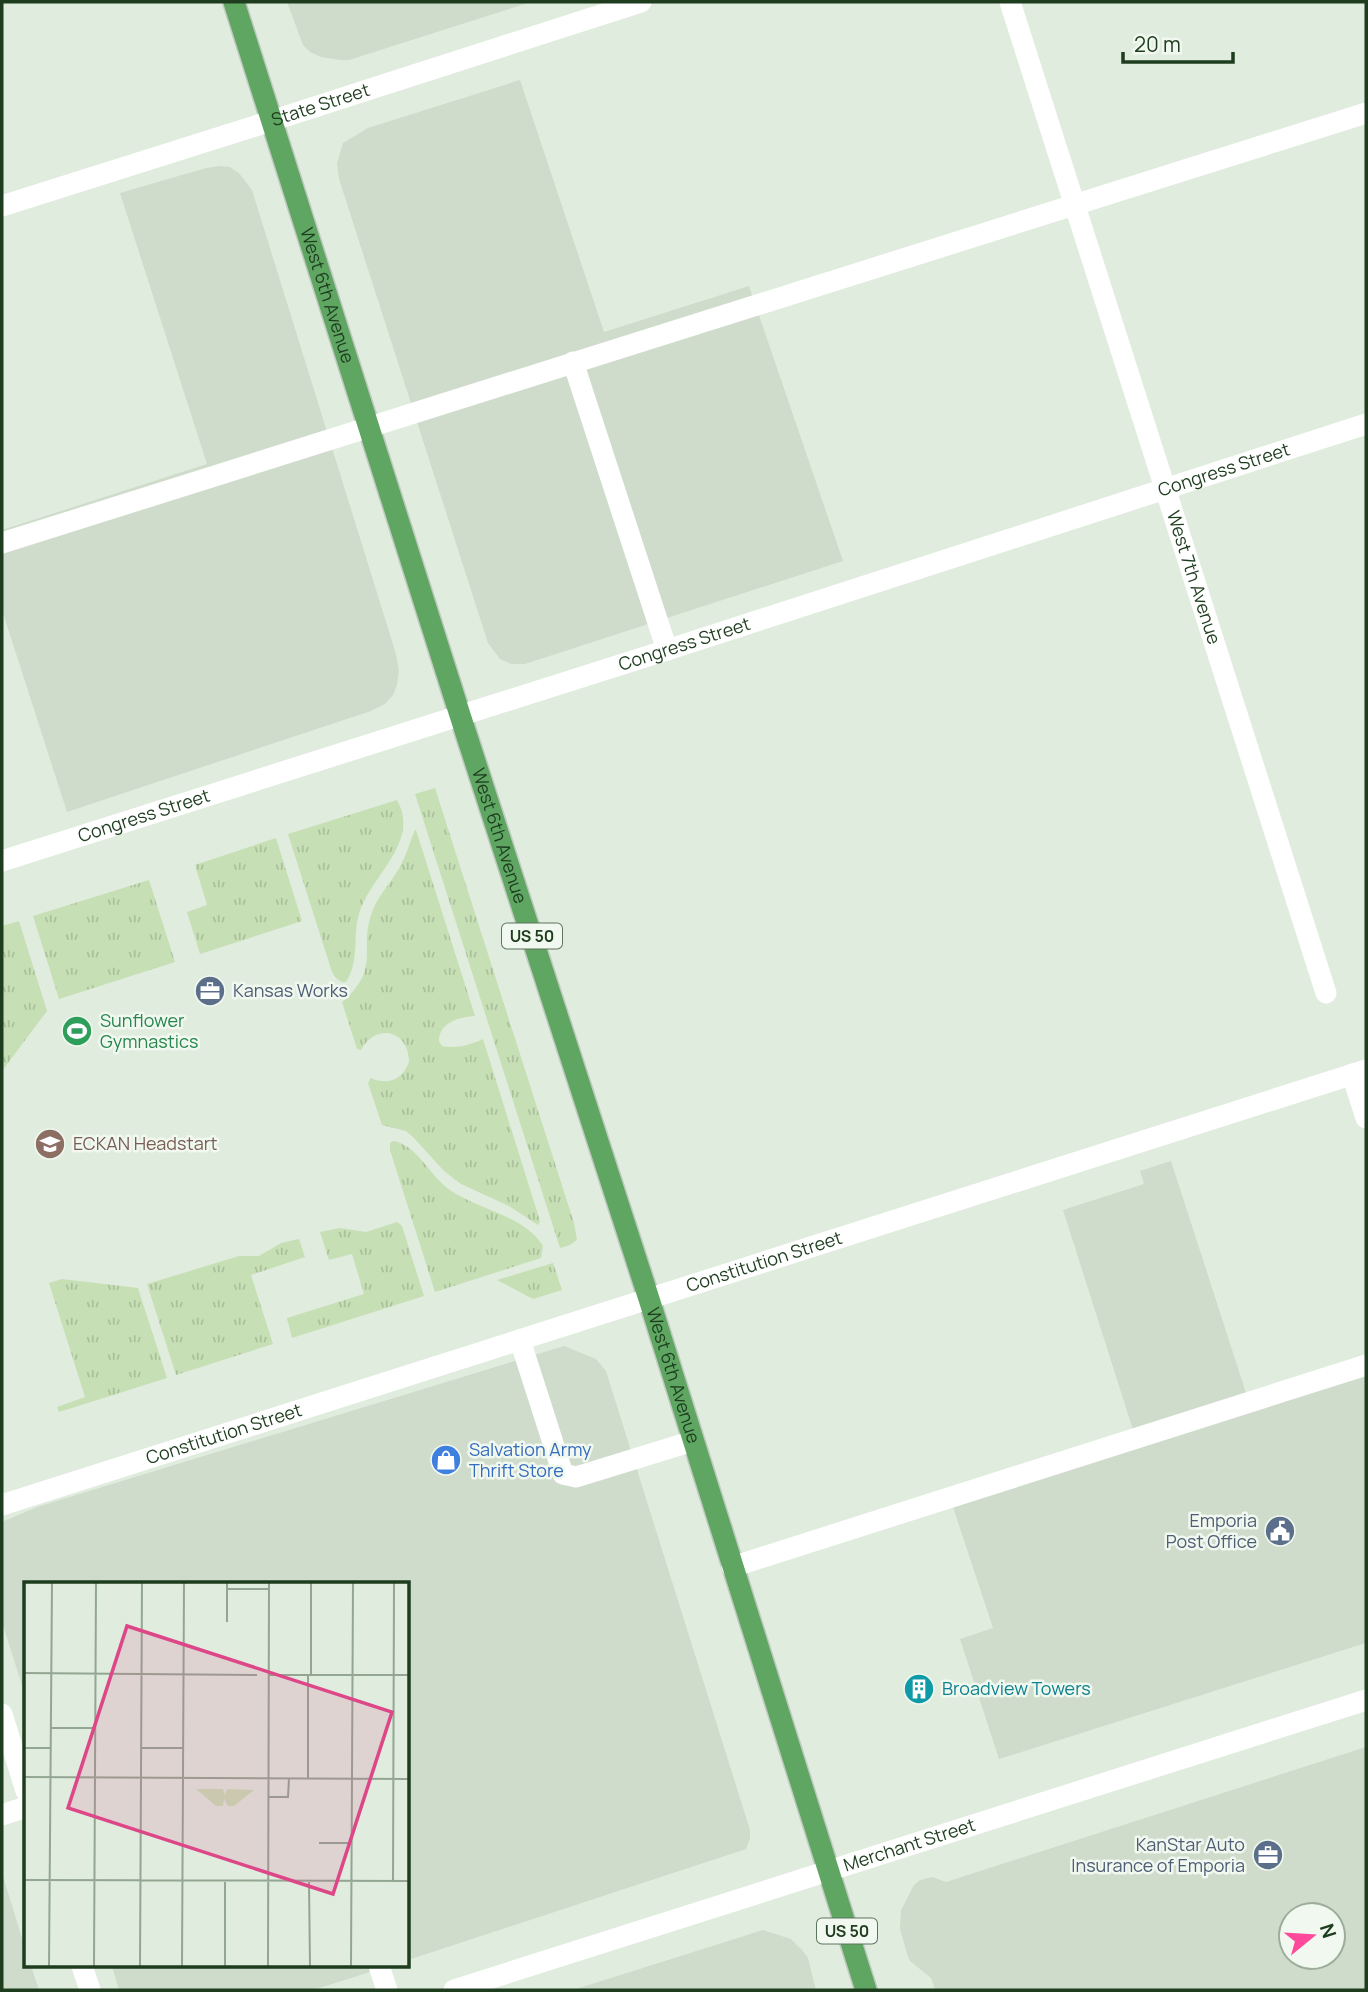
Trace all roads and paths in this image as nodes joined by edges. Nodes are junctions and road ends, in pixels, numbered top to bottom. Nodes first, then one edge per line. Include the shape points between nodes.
1 (234, 2) edge
2 (641, 2) edge
3 (1010, 2) edge
4 (604, 7) edge
5 (1366, 113) edge
6 (271, 121) junction
7 (1075, 205) junction
8 (2, 206) edge
9 (573, 362) junction
10 (1366, 424) edge
11 (370, 428) junction
12 (1166, 489) junction
13 (2, 543) edge
14 (667, 650) junction
15 (460, 715) junction
16 (2, 861) edge
17 (1326, 993) dead end
18 (1359, 1072) edge
19 (1366, 1118) edge
20 (649, 1299) junction
21 (520, 1340) junction
22 (1366, 1365) edge
23 (694, 1441) junction
24 (2, 1505) edge
25 (732, 1567) junction
26 (1366, 1700) edge
27 (2, 1714) edge
28 (24, 1785) edge
29 (24, 1808) edge
30 (2, 1815) edge
31 (827, 1871) junction
32 (83, 1968) edge
33 (380, 1968) edge
34 (90, 1990) edge
35 (387, 1990) edge
36 (454, 1990) edge
37 (866, 1990) edge

1 - 6 main road, West 6th Avenue / US 50
2 - 4 street, State Street
3 - 7 street, West 7th Avenue
4 - 6 street, State Street
5 - 7 street
6 - 8 street, State Street
6 - 11 main road, West 6th Avenue / US 50
7 - 9 street
7 - 12 street, West 7th Avenue
9 - 11 street
9 - 14 street
10 - 12 street, Congress Street
11 - 13 street
11 - 15 main road, West 6th Avenue / US 50
12 - 14 street, Congress Street
12 - 17 street, West 7th Avenue
14 - 15 street, Congress Street
15 - 16 street, Congress Street
15 - 20 main road, West 6th Avenue / US 50
18 - 19 street
18 - 20 street, Constitution Street
20 - 21 street, Constitution Street
20 - 23 main road, West 6th Avenue / US 50
21 - 23 street via 563,1474 576,1477
21 - 24 street, Constitution Street
22 - 25 street
23 - 25 main road, West 6th Avenue / US 50
25 - 31 main road, West 6th Avenue / US 50
26 - 31 street, Merchant Street
27 - 28 street
29 - 30 street
31 - 36 street, Merchant Street
31 - 37 main road, US 50
32 - 34 street
33 - 35 street

